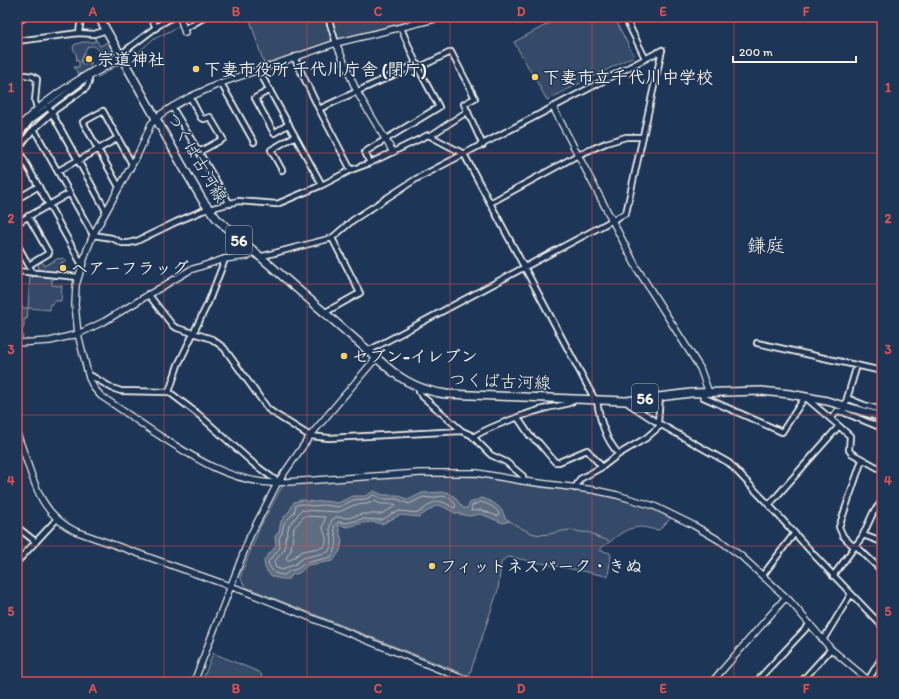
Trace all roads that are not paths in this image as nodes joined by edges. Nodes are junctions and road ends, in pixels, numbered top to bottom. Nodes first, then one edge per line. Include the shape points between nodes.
1 (25, 17) edge
2 (81, 17) edge
3 (99, 17) edge
4 (152, 17) edge
5 (173, 17) edge
6 (180, 17) edge
7 (205, 17) edge
8 (328, 17) edge
9 (443, 17) edge
10 (625, 17) edge
11 (17, 21) edge
12 (156, 28) junction
13 (401, 28) junction
14 (107, 30) junction
15 (185, 31) joint
16 (79, 33) junction
17 (17, 41) edge
18 (336, 43) junction
19 (120, 57) junction
20 (294, 57) junction
21 (645, 58) junction
22 (417, 66) junction
23 (258, 69) junction
24 (17, 74) edge
25 (89, 75) junction
26 (82, 77) junction
27 (221, 83) junction
28 (79, 84) junction
29 (270, 90) junction
30 (357, 92) junction
31 (190, 97) junction
32 (48, 106) junction
33 (553, 106) junction
34 (172, 107) junction
35 (37, 108) junction
36 (319, 109) junction
37 (468, 111) junction
38 (52, 112) junction
39 (156, 118) junction
40 (26, 122) junction
41 (289, 124) junction
42 (17, 129) edge
43 (34, 129) junction
44 (295, 136) junction
45 (430, 136) junction
46 (644, 137) junction
47 (118, 138) junction
48 (17, 139) edge
49 (385, 139) junction
50 (254, 142) dead end
51 (22, 144) junction
52 (483, 145) junction
53 (17, 149) edge
54 (98, 149) junction
55 (199, 152) junction
56 (393, 152) junction
57 (464, 154) junction
58 (578, 155) junction
59 (78, 160) junction
60 (370, 163) junction
61 (132, 164) junction
62 (282, 170) dead end
63 (351, 170) junction
64 (58, 171) junction
65 (322, 185) junction
66 (39, 186) junction
67 (119, 187) junction
68 (70, 193) junction
69 (17, 199) edge
70 (490, 203) junction
71 (230, 204) junction
72 (49, 205) junction
73 (209, 210) junction
74 (106, 211) junction
75 (28, 216) junction
76 (613, 220) junction
77 (17, 223) edge
78 (93, 235) junction
79 (332, 238) junction
80 (17, 244) edge
81 (253, 252) junction
82 (259, 257) junction
83 (224, 259) junction
84 (29, 264) junction
85 (82, 265) junction
86 (524, 268) junction
87 (17, 271) edge
88 (33, 272) junction
89 (78, 277) junction
90 (148, 294) junction
91 (324, 313) junction
92 (193, 333) junction
93 (78, 334) junction
94 (17, 343) edge
95 (757, 343) dead end
96 (368, 351) junction
97 (376, 358) junction
98 (857, 365) junction
99 (882, 371) edge
100 (88, 374) junction
101 (420, 388) junction
102 (169, 392) junction
103 (709, 392) junction
104 (701, 393) junction
105 (660, 396) junction
106 (805, 397) junction
107 (847, 398) junction
108 (576, 399) junction
109 (596, 400) junction
110 (626, 401) junction
111 (844, 409) junction
112 (882, 410) edge
113 (882, 417) edge
114 (518, 418) junction
115 (831, 419) junction
116 (660, 424) junction
117 (839, 426) junction
118 (882, 428) edge
119 (462, 431) junction
120 (17, 434) edge
121 (310, 436) junction
122 (474, 437) junction
123 (619, 454) junction
124 (862, 460) junction
125 (602, 467) junction
126 (882, 470) edge
127 (523, 481) junction
128 (278, 482) junction
129 (575, 488) junction
130 (882, 501) edge
131 (769, 505) junction
132 (56, 520) junction
133 (17, 527) edge
134 (794, 534) junction
135 (863, 535) junction
136 (36, 542) junction
137 (882, 542) edge
138 (855, 546) junction
139 (17, 562) edge
140 (882, 571) edge
141 (763, 575) junction
142 (833, 576) junction
143 (230, 586) junction
144 (850, 594) junction
145 (786, 597) junction
146 (810, 624) junction
147 (882, 626) edge
148 (823, 640) junction
149 (832, 649) junction
150 (882, 658) edge
151 (868, 681) edge
152 (194, 682) edge
153 (471, 682) edge
154 (712, 682) edge
155 (756, 682) edge
156 (801, 682) edge

1 - 11 main road
2 - 16 street
3 - 14 main road, つくば古河線 / 56
4 - 12 street
5 - 12 street
6 - 15 street
7 - 15 street
8 - 18 street
9 - 13 street
10 - 21 street
12 - 19 street
13 - 18 street
13 - 22 street
14 - 16 street via 94,34
14 - 19 main road, つくば古河線 / 56
16 - 17 street
18 - 20 street
18 - 30 street
19 - 25 street
19 - 39 main road, つくば古河線 / 56
20 - 23 street
20 - 36 street
21 - 33 street
21 - 46 street via 662,50
22 - 30 street
22 - 37 street via 451,52 475,98 464,104
22 - 49 street via 439,107
23 - 27 street
23 - 29 street
24 - 35 street via 37,79
25 - 26 street
25 - 28 street
25 - 38 street via 90,82 86,88
26 - 28 street
26 - 35 street
27 - 31 street
27 - 50 street
28 - 32 street
29 - 41 street
29 - 41 street via 255,98 274,133
30 - 36 street
30 - 49 street
31 - 34 street
31 - 55 street via 201,118 210,117 223,139
32 - 38 street
32 - 40 street
33 - 52 street
33 - 58 street
34 - 39 street
34 - 55 street
35 - 40 street
36 - 63 street
37 - 45 street
37 - 52 street
38 - 43 street
38 - 59 street
39 - 61 street via 148,127
39 - 73 main road, つくば古河線 / 56
40 - 42 street
40 - 48 street
41 - 44 street
43 - 51 street
43 - 64 street
44 - 62 street via 271,150
44 - 65 street
45 - 56 street
45 - 57 street
46 - 58 street via 626,137
46 - 76 street via 626,213
47 - 54 street
47 - 54 street via 103,111 83,122
47 - 61 street
48 - 51 street
49 - 56 street
49 - 60 street via 365,152
51 - 53 street
52 - 57 street
53 - 66 street
54 - 59 street
54 - 67 street
55 - 71 street
56 - 60 street
57 - 70 street
57 - 79 street via 416,179 353,220
58 - 70 street
58 - 76 street
59 - 64 street
59 - 74 street
60 - 63 street
61 - 67 street
63 - 65 street
64 - 68 street
65 - 71 street via 277,204 238,201
66 - 69 street
66 - 72 street
67 - 74 street
68 - 72 street
68 - 78 street
70 - 86 street
71 - 73 street
72 - 75 street
72 - 85 street
73 - 78 street via 134,242 122,243 112,238
73 - 81 main road, つくば古河線 / 56
74 - 78 street
75 - 77 street
75 - 84 street via 49,253
76 - 86 street
76 - 103 street via 638,270 700,368
78 - 85 street
79 - 82 street
79 - 91 street via 360,293
80 - 84 street
81 - 82 main road, つくば古河線 / 56
81 - 83 street via 248,256
82 - 91 main road, つくば古河線 / 56
83 - 90 street via 190,270
83 - 92 street via 212,294
84 - 88 street
85 - 89 street
86 - 96 street
86 - 109 street
87 - 88 street
88 - 89 street
89 - 93 street via 74,302
90 - 92 street via 173,326
90 - 93 street via 105,321
91 - 96 main road, つくば古河線 / 56
92 - 102 street
92 - 121 street via 212,339 224,348 268,409
93 - 94 street via 50,341
93 - 100 street
95 - 98 street
96 - 97 main road, つくば古河線 / 56
97 - 101 main road, つくば古河線 / 56 via 401,378
97 - 121 street
98 - 99 street
98 - 107 street
100 - 102 street via 121,391
100 - 128 street via 101,396 208,466 252,480
101 - 108 main road, つくば古河線 / 56 via 446,394
101 - 119 street via 422,396
102 - 128 street
103 - 104 main road, つくば古河線 / 56
103 - 106 main road, つくば古河線 / 56 via 761,390
104 - 105 main road, つくば古河線 / 56
104 - 106 street via 703,397 782,432
105 - 110 main road, つくば古河線 / 56
105 - 116 street
106 - 111 main road, つくば古河線 / 56
106 - 115 street
107 - 111 street
107 - 112 street
108 - 109 main road, つくば古河線 / 56
108 - 114 street via 570,404 547,408
109 - 110 main road, つくば古河線 / 56
109 - 123 street via 609,442
110 - 116 street
111 - 113 main road, つくば古河線 / 56
111 - 115 street via 837,411
111 - 118 street
114 - 122 street
114 - 125 street via 530,436 555,462 587,450
115 - 117 street
116 - 123 street via 646,438
116 - 131 street via 729,463
117 - 124 street via 850,436 850,452
117 - 131 street
119 - 121 street via 329,438
119 - 122 street
120 - 132 street via 39,495
121 - 128 street
122 - 127 street via 492,455 521,474
123 - 125 street
124 - 126 street
124 - 138 street via 840,524 843,536
125 - 129 street via 580,479
127 - 128 street via 488,474 420,473
127 - 129 street
128 - 143 street via 250,536
129 - 141 street via 617,495 666,511 722,542
130 - 135 street via 873,513
131 - 134 street
132 - 136 street
132 - 143 street via 75,531
133 - 136 street
134 - 141 street
134 - 142 street
135 - 137 street
135 - 138 street
136 - 139 street
138 - 140 street
138 - 142 street
141 - 145 street
142 - 144 street
143 - 152 street
143 - 153 street
144 - 147 street
144 - 148 street
145 - 146 street
145 - 154 street
146 - 148 street
146 - 155 street
148 - 149 street
149 - 151 street
149 - 156 street
150 - 151 street

